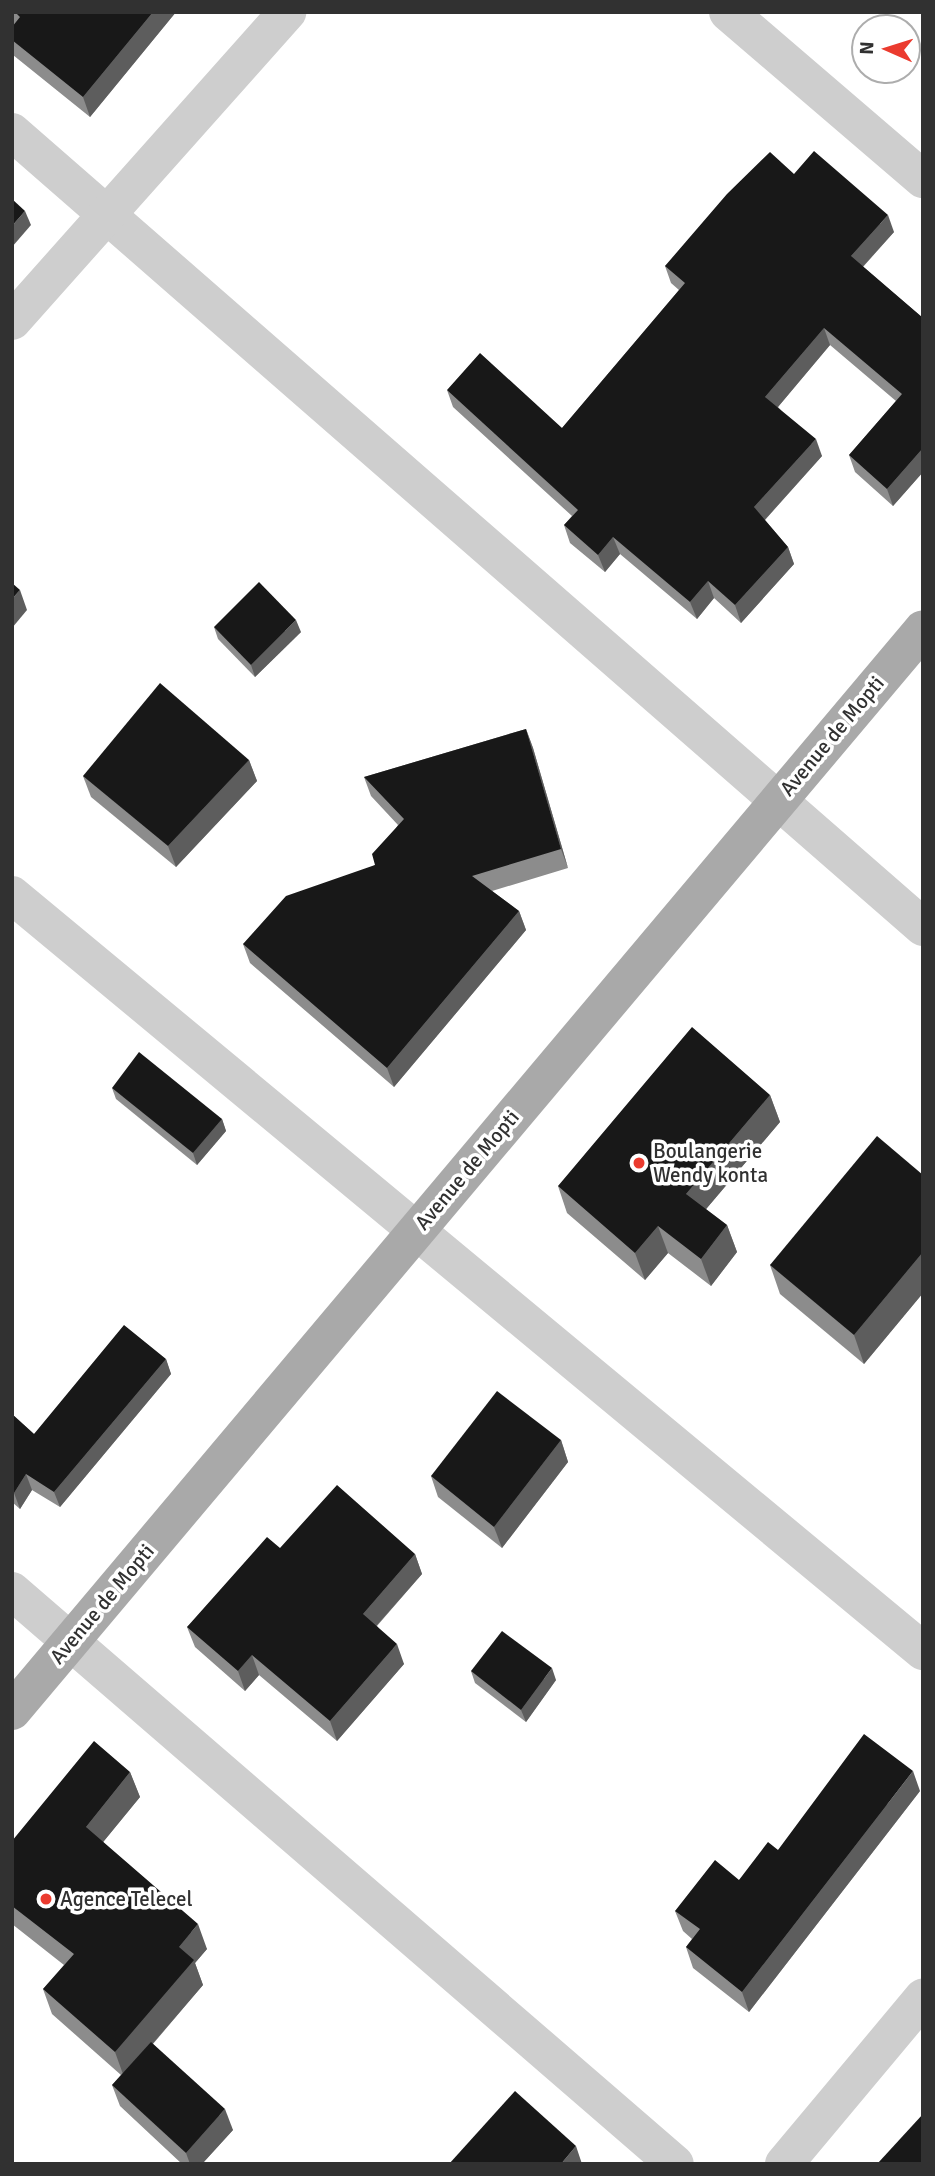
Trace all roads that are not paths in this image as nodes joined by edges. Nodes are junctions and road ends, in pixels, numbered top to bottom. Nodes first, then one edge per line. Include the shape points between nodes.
1 (287, 12) edge
2 (728, 12) edge
3 (12, 132) edge
4 (923, 179) edge
5 (110, 215) junction
6 (12, 321) edge
7 (923, 629) edge
8 (776, 803) junction
9 (12, 895) edge
10 (923, 927) edge
11 (415, 1230) junction
12 (12, 1591) edge
13 (71, 1641) junction
14 (923, 1651) edge
15 (12, 1711) edge
16 (923, 1998) edge
17 (676, 2164) edge
18 (784, 2164) edge

1 - 5 street
2 - 4 street
3 - 5 street
5 - 6 street
5 - 8 street
7 - 8 main road, Avenue de Mopti
8 - 10 street
8 - 11 main road, Avenue de Mopti
9 - 11 street
11 - 13 main road, Avenue de Mopti
11 - 14 street
12 - 13 street
13 - 15 main road, Avenue de Mopti
13 - 17 street
16 - 18 street

